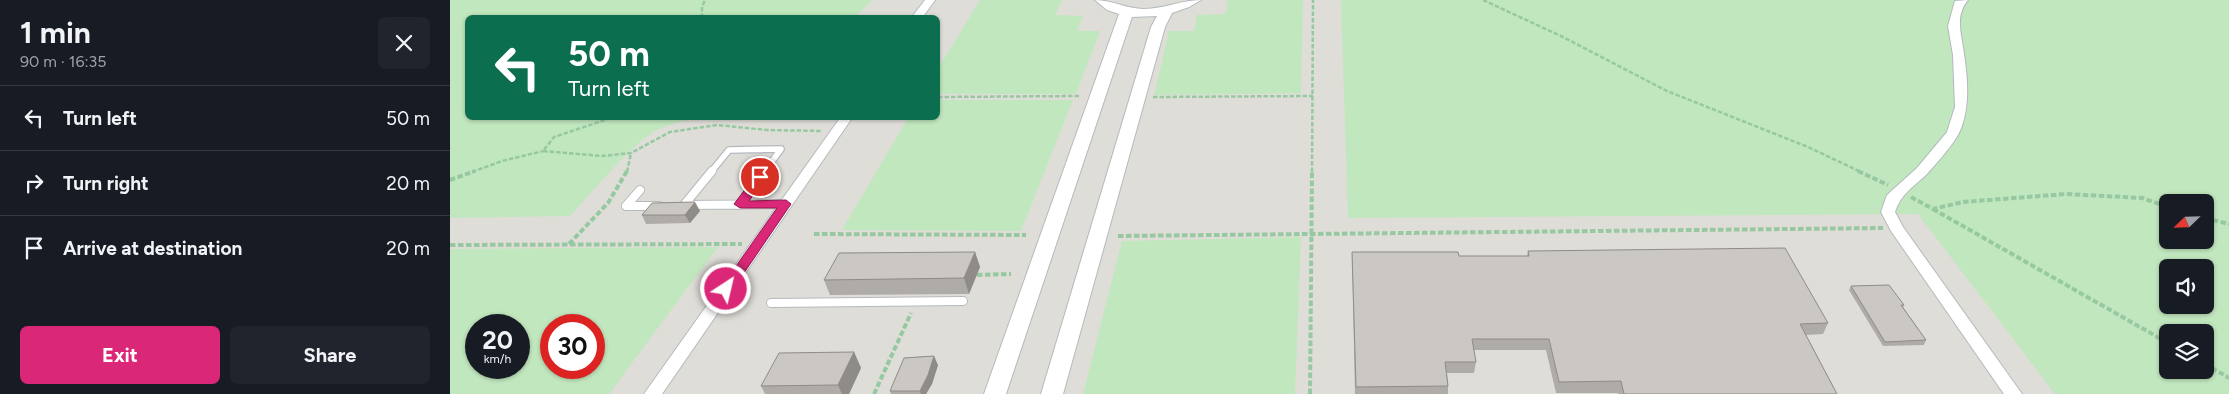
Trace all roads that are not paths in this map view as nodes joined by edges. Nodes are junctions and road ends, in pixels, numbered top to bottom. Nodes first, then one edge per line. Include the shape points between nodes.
1 (930, 0) edge
2 (1102, 0) edge
3 (1194, 0) edge
4 (1963, 0) edge
5 (1167, 10) junction
6 (1127, 11) junction
7 (918, 15) edge
8 (844, 120) edge
9 (640, 190) dead end
10 (740, 204) junction
11 (786, 204) junction
12 (665, 205) edge
13 (675, 205) edge
14 (684, 205) junction
15 (963, 301) dead end
16 (771, 303) dead end
17 (653, 394) edge
18 (995, 394) edge
19 (1052, 394) edge
20 (2013, 394) edge

1 - 7 street
2 - 6 street
3 - 5 street
4 - 20 street via 1959,3 1953,26 1959,55 1961,107 1953,133 1922,171 1898,190 1888,212
5 - 6 street
5 - 19 street via 1158,27
6 - 18 street
8 - 11 street
9 - 12 lane via 626,206
10 - 11 lane
10 - 14 lane
10 - 14 lane via 780,149 729,150
11 - 17 street
13 - 14 lane
15 - 16 lane

